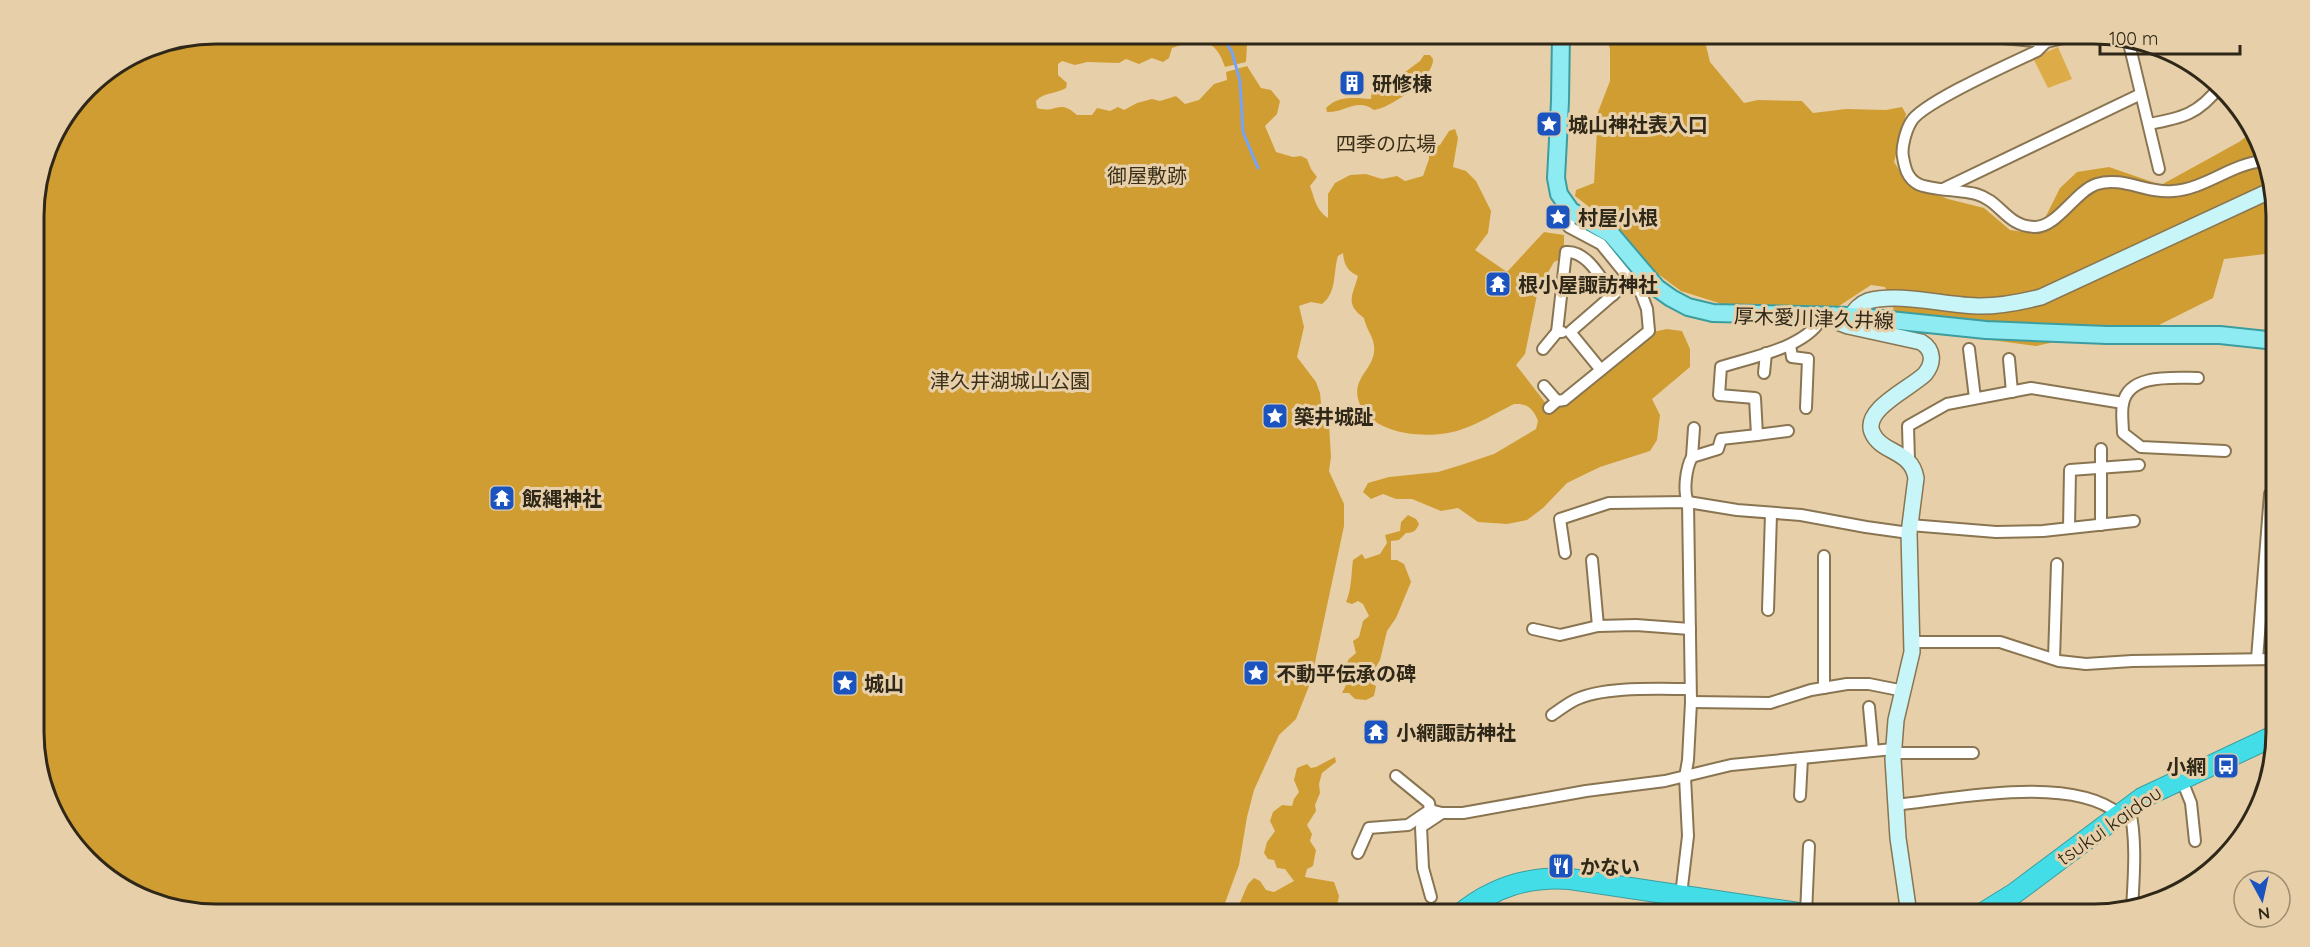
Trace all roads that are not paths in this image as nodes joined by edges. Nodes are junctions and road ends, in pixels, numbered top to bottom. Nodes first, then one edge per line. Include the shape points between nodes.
1 (1561, 44) edge
2 (2044, 44) edge
3 (2130, 48) edge
4 (2215, 93) edge
5 (2141, 94) junction
6 (2149, 124) junction
7 (2257, 161) edge
8 (2159, 169) dead end
9 (1945, 188) junction
10 (2265, 193) edge
11 (1571, 211) junction
12 (1630, 280) junction
13 (1613, 295) junction
14 (1828, 315) junction
15 (1851, 316) junction
16 (1557, 332) junction
17 (1570, 332) junction
18 (2266, 340) edge
19 (1790, 345) junction
20 (1543, 349) dead end
21 (1969, 349) dead end
22 (1766, 353) junction
23 (2009, 359) dead end
24 (1600, 370) junction
25 (1764, 373) dead end
26 (2198, 378) dead end
27 (1544, 386) dead end
28 (2012, 392) junction
29 (1975, 398) junction
30 (2123, 403) junction
31 (1806, 408) dead end
32 (1694, 428) dead end
33 (1788, 431) dead end
34 (1757, 435) junction
35 (2101, 449) dead end
36 (2225, 451) dead end
37 (1692, 457) junction
38 (1909, 461) junction
39 (2139, 465) dead end
40 (2102, 467) junction
41 (1688, 502) junction
42 (1772, 514) junction
43 (2134, 522) dead end
44 (2101, 525) junction
45 (2069, 528) junction
46 (1909, 529) junction
47 (2266, 545) edge
48 (1565, 553) dead end
49 (1824, 556) dead end
50 (1592, 560) dead end
51 (2057, 564) dead end
52 (1768, 610) dead end
53 (1598, 626) junction
54 (1533, 629) dead end
55 (1690, 629) junction
56 (1913, 642) junction
57 (2054, 659) junction
58 (2257, 659) junction
59 (2266, 659) edge
60 (1824, 688) junction
61 (1690, 689) junction
62 (1904, 691) junction
63 (1691, 702) junction
64 (1869, 707) dead end
65 (1552, 715) dead end
66 (2266, 740) edge
67 (1873, 750) junction
68 (1893, 751) junction
69 (1973, 753) dead end
70 (1802, 758) junction
71 (1396, 776) dead end
72 (1685, 777) junction
73 (2181, 778) junction
74 (1800, 796) dead end
75 (1895, 805) junction
76 (1430, 810) junction
77 (2124, 810) junction
78 (1443, 813) junction
79 (2195, 841) dead end
80 (1809, 846) dead end
81 (1358, 853) dead end
82 (1681, 895) junction
83 (1431, 897) dead end
84 (2132, 899) edge
85 (1477, 903) edge
86 (1702, 903) edge
87 (1806, 903) edge
88 (1908, 903) edge
89 (1999, 903) edge

1 - 11 main road via 1556,182
2 - 9 street via 1946,95 1911,121 1902,152 1906,173 1918,184
3 - 5 street
4 - 6 street via 2192,113
5 - 6 street
5 - 9 street
6 - 8 street
7 - 9 street via 2188,189 2170,192 2120,181 2097,184 2049,223 2036,228 2016,224 1993,202 1978,195
10 - 15 street via 2041,297 1982,306 1878,300 1857,307
11 - 12 street via 1569,227 1600,244
11 - 14 main road, 厚木愛川津久井線 via 1611,234 1657,288 1688,307 1722,314
12 - 13 street
12 - 24 street via 1645,301 1649,331
13 - 16 street via 1586,260 1573,251 1566,252
13 - 17 street
14 - 15 main road, 厚木愛川津久井線
14 - 19 street
14 - 38 street via 1845,325 1914,339 1929,348 1930,368 1877,410 1871,423 1877,440
15 - 18 main road, 厚木愛川津久井線 via 1986,330 2107,336 2213,334
16 - 17 street
16 - 20 street
17 - 24 street
19 - 22 street
19 - 31 street via 1792,357 1808,359
21 - 29 street
22 - 25 street
22 - 34 street via 1721,367 1719,395 1755,398
23 - 28 street
24 - 27 street via 1564,400 1553,404
26 - 30 street via 2145,381 2132,387
28 - 29 street
28 - 30 street via 2031,388
29 - 38 street via 1947,404 1908,426
30 - 36 street via 2123,433 2141,447
32 - 37 street
33 - 34 street
34 - 37 street via 1721,439 1718,449
35 - 40 street
37 - 41 street via 1685,495
38 - 46 street via 1916,478
39 - 40 street
40 - 44 street
40 - 45 street via 2070,470
41 - 42 street
41 - 48 street via 1609,503 1560,519
41 - 55 street
42 - 46 street
42 - 52 street
43 - 44 street
44 - 45 street
45 - 46 street via 1996,532
46 - 56 street
47 - 58 street
49 - 60 street
50 - 53 street
51 - 57 street
53 - 54 street via 1560,635
53 - 55 street
55 - 61 street
56 - 57 street via 2000,642
56 - 62 street
57 - 58 street via 2086,664
58 - 59 street
60 - 62 street via 1869,684
60 - 63 street via 1770,703
61 - 63 street
61 - 65 street via 1605,692 1576,699
62 - 68 street
63 - 72 street
64 - 67 street
66 - 73 highway, tsukui kaidou
67 - 68 street
67 - 70 street
68 - 69 street
68 - 75 street
70 - 72 street via 1731,765
70 - 74 street
71 - 76 street via 1429,803
72 - 78 street
72 - 82 street via 1688,836
73 - 77 highway, tsukui kaidou
73 - 79 street via 2191,803
75 - 77 street via 1980,795 2051,793 2082,797
75 - 88 street
76 - 78 street
76 - 81 street via 1408,825 1369,828
77 - 84 street via 2133,820
77 - 89 highway, tsukui kaidou
78 - 83 street via 1421,827 1423,868
80 - 87 street
82 - 85 highway via 1542,878 1501,888
82 - 86 highway

